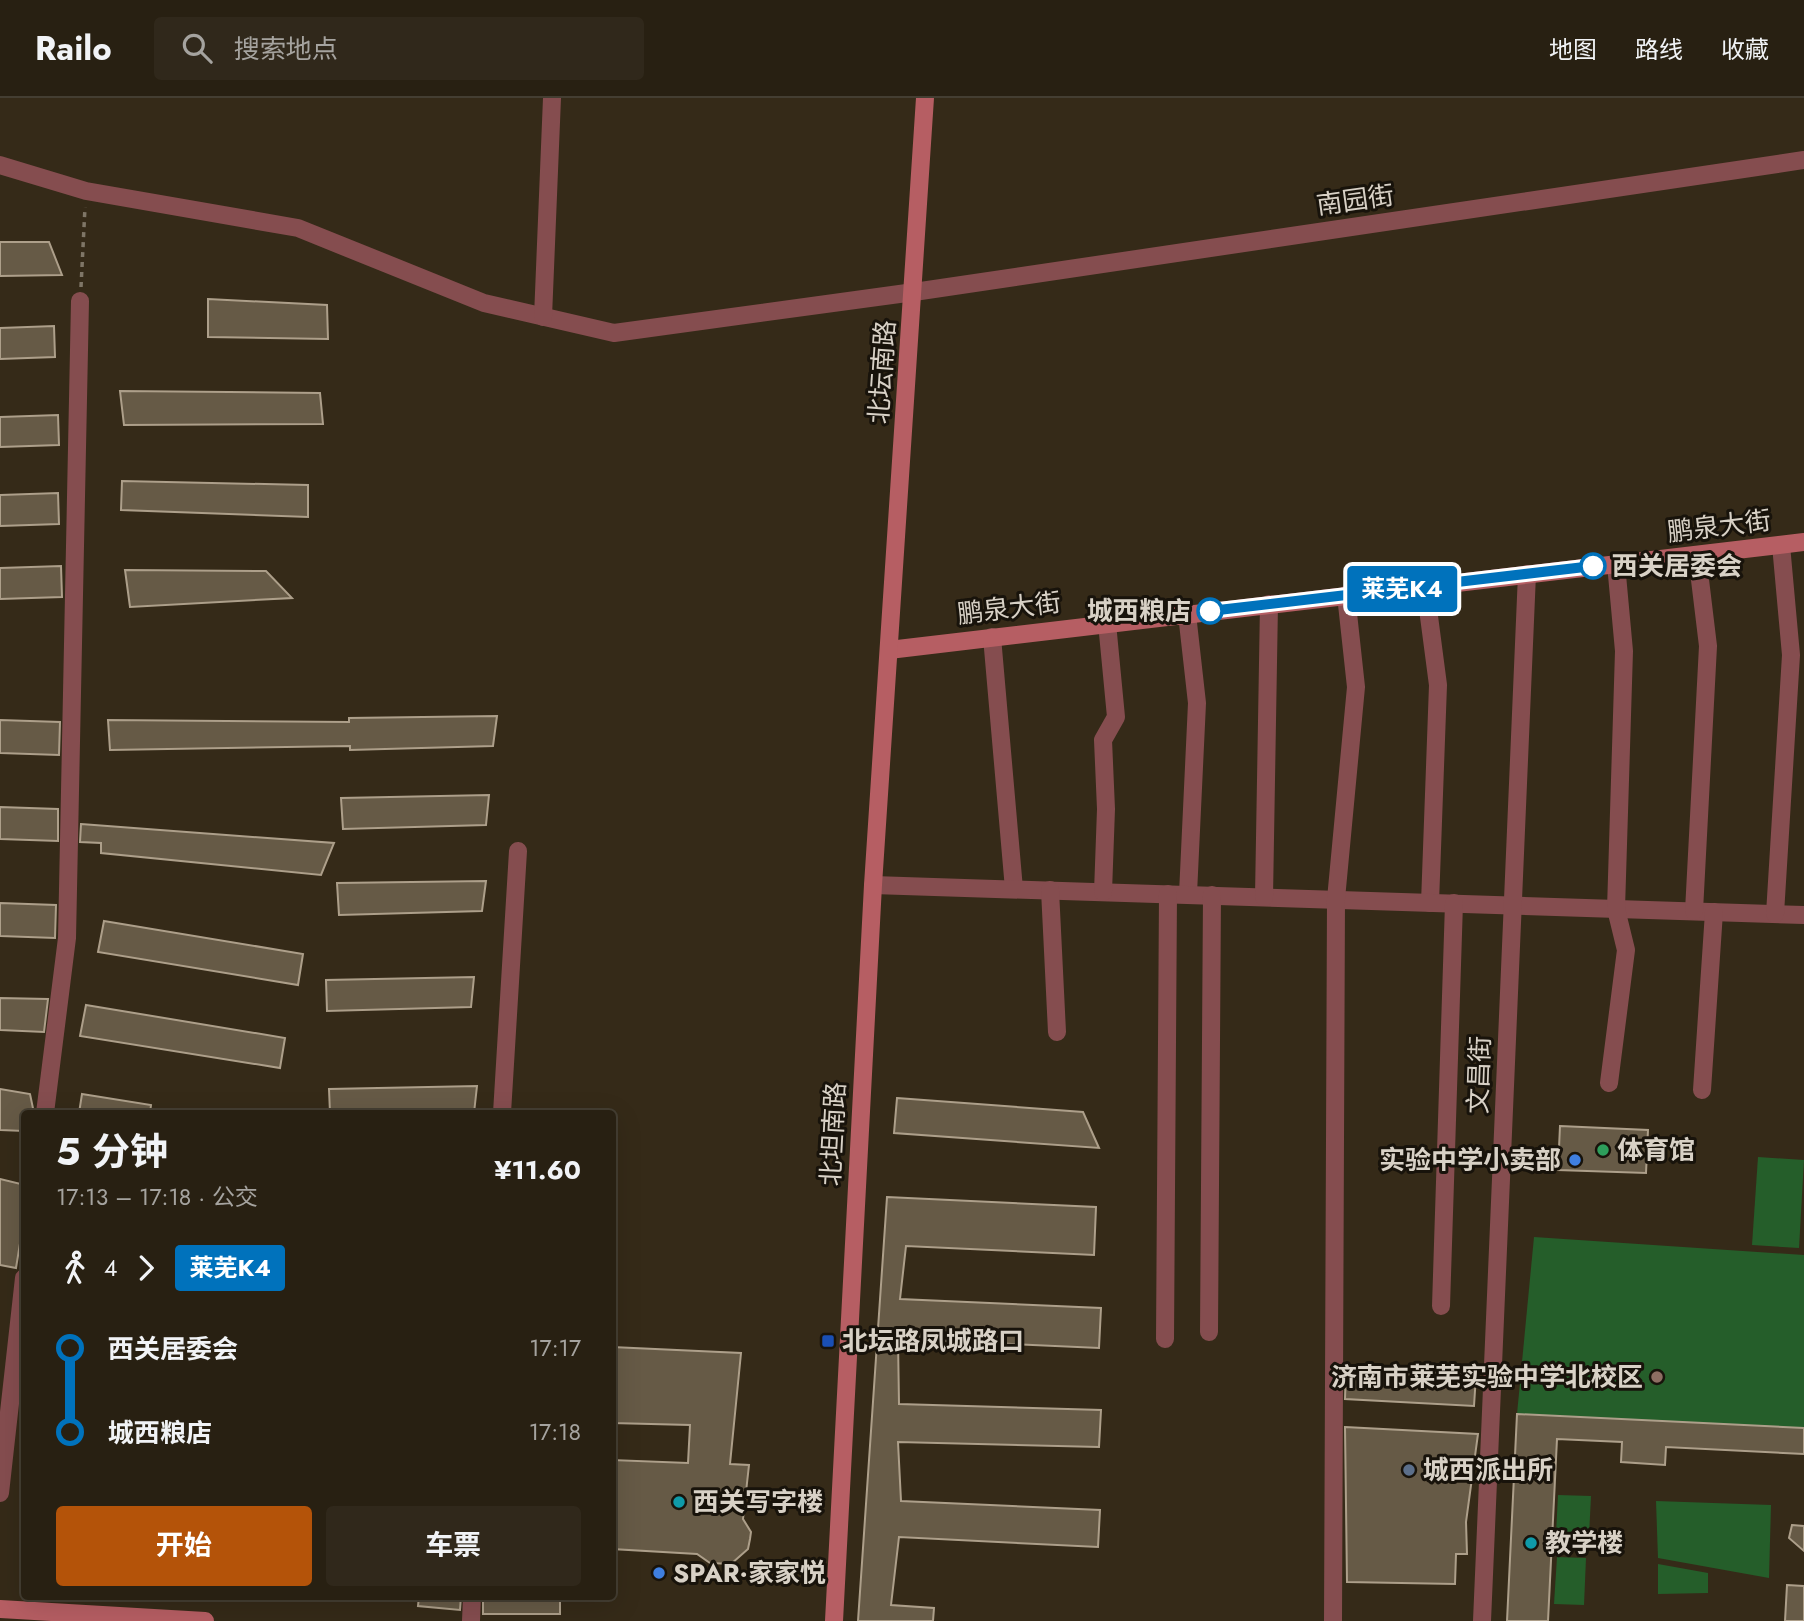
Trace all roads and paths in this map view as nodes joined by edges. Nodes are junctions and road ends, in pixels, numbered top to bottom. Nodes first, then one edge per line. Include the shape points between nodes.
1 (552, 98) edge
2 (925, 98) edge
3 (1804, 160) edge
4 (0, 165) edge
5 (86, 191) junction
6 (914, 292) junction
7 (80, 301) joint
8 (542, 317) junction
9 (1804, 542) edge
10 (1781, 545) junction
11 (1697, 555) junction
12 (1616, 564) junction
13 (1527, 574) junction
14 (1425, 586) junction
15 (1346, 595) junction
16 (1269, 604) junction
17 (1187, 614) junction
18 (1107, 623) junction
19 (992, 637) junction
20 (889, 650) junction
21 (517, 851) dead end
22 (873, 885) junction
23 (1014, 889) junction
24 (1050, 890) junction
25 (1103, 892) junction
26 (1168, 894) junction
27 (1188, 894) junction
28 (1212, 895) junction
29 (1264, 897) junction
30 (1336, 899) junction
31 (1430, 902) junction
32 (1454, 903) junction
33 (1616, 909) junction
34 (1693, 911) junction
35 (1714, 912) junction
36 (1774, 914) junction
37 (1804, 915) edge
38 (1057, 1032) dead end
39 (1609, 1083) dead end
40 (1702, 1090) dead end
41 (45, 1110) edge
42 (502, 1110) edge
43 (21, 1305) edge
44 (1441, 1306) dead end
45 (1209, 1332) dead end
46 (1166, 1339) dead end
47 (0, 1493) edge
48 (472, 1600) edge
49 (0, 1609) edge
50 (61, 1617) edge
51 (202, 1621) edge
52 (471, 1621) edge
53 (834, 1621) edge
54 (1333, 1621) edge
55 (1482, 1621) edge

1 - 8 street
2 - 6 main road, 北坛南路
3 - 6 street, 南园街
4 - 5 street, 南园街
5 - 7 path
5 - 8 street, 南园街 via 298,228 484,303
6 - 8 street, 南园街 via 614,333
6 - 20 main road, 北坛南路
7 - 41 street via 67,938
9 - 10 main road, 鹏泉大街
10 - 11 main road, 鹏泉大街
10 - 36 street via 1791,655
11 - 12 main road, 鹏泉大街
11 - 34 street via 1708,646
12 - 13 main road, 鹏泉大街
12 - 33 street via 1624,651
13 - 14 main road, 鹏泉大街
13 - 55 street, 文昌街
14 - 15 main road, 鹏泉大街
14 - 31 street via 1438,685
15 - 16 main road, 鹏泉大街
15 - 30 street via 1356,687
16 - 17 main road, 鹏泉大街
16 - 29 street
17 - 18 main road, 鹏泉大街
17 - 27 street via 1197,703
18 - 19 main road, 鹏泉大街
18 - 25 street via 1116,717 1103,740
19 - 20 main road, 鹏泉大街
19 - 23 street
20 - 22 main road, 北坦南路
21 - 42 street
22 - 23 street
22 - 53 main road, 北坦南路
23 - 24 street
24 - 25 street
24 - 38 street
25 - 26 street
26 - 27 street
26 - 46 street
27 - 28 street
28 - 29 street
28 - 45 street
29 - 30 street
30 - 31 street
30 - 54 street
31 - 32 street
32 - 33 street
32 - 44 street
33 - 34 street
33 - 39 street via 1626,950
34 - 35 street
35 - 36 street
35 - 40 street
36 - 37 street
43 - 47 street
48 - 52 street
49 - 50 main road
50 - 51 main road

